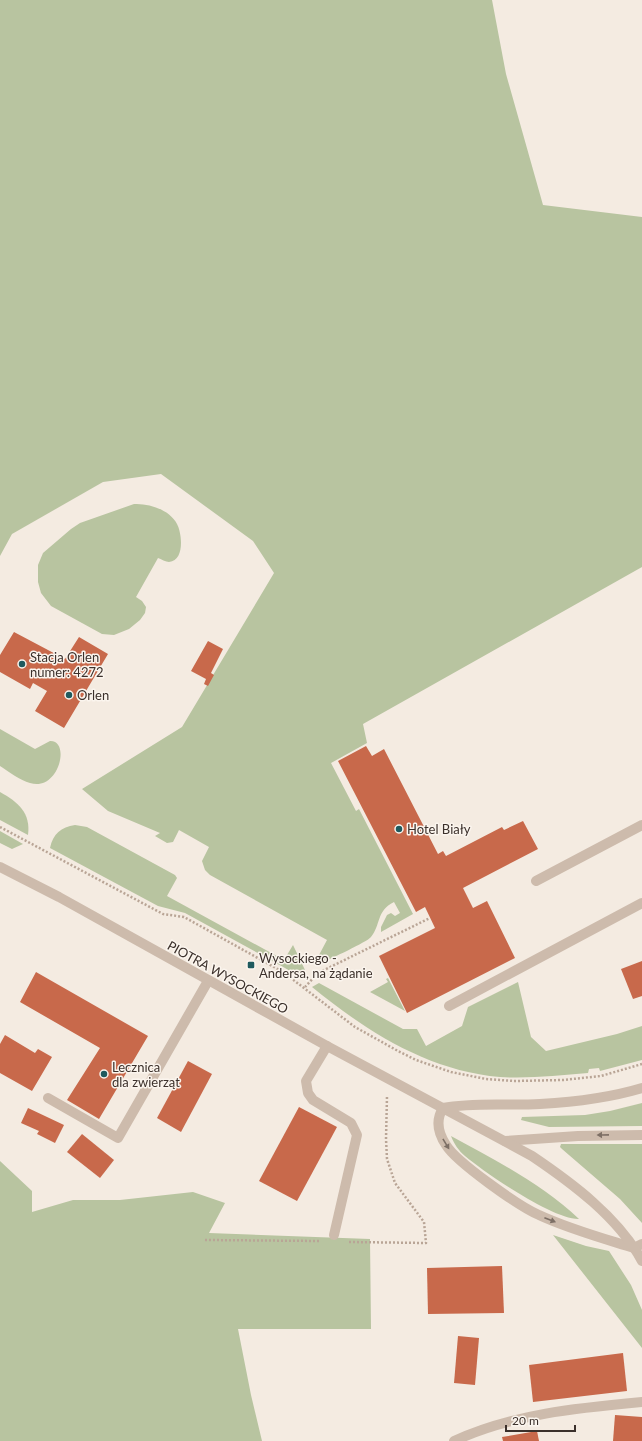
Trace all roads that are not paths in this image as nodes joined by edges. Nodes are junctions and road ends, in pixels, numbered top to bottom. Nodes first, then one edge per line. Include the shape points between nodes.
1 (642, 825) edge
2 (0, 867) edge
3 (536, 881) dead end
4 (642, 903) edge
5 (208, 981) junction
6 (449, 1006) dead end
7 (327, 1046) junction
8 (642, 1088) edge
9 (48, 1098) dead end
10 (443, 1108) junction
11 (642, 1135) edge
12 (505, 1141) junction
13 (334, 1235) dead end
14 (638, 1246) edge
15 (642, 1260) edge
16 (642, 1402) edge
17 (454, 1441) edge

1 - 3 street
2 - 5 street, PIOTRA WYSOCKIEGO
4 - 6 street
5 - 7 street, PIOTRA WYSOCKIEGO
5 - 9 street via 118,1138
7 - 10 street, PIOTRA WYSOCKIEGO
7 - 13 street via 306,1081 308,1093 313,1100 351,1123 357,1135
8 - 10 street via 585,1100 539,1104 463,1104
10 - 12 street, PIOTRA WYSOCKIEGO
10 -> 14 street via 438,1126 446,1146 463,1163 494,1186 537,1214 585,1233
11 -> 12 street
12 - 14 street, PIOTRA WYSOCKIEGO via 551,1169 587,1198
14 - 15 street, PIOTRA WYSOCKIEGO
16 - 17 street via 518,1418 478,1430

